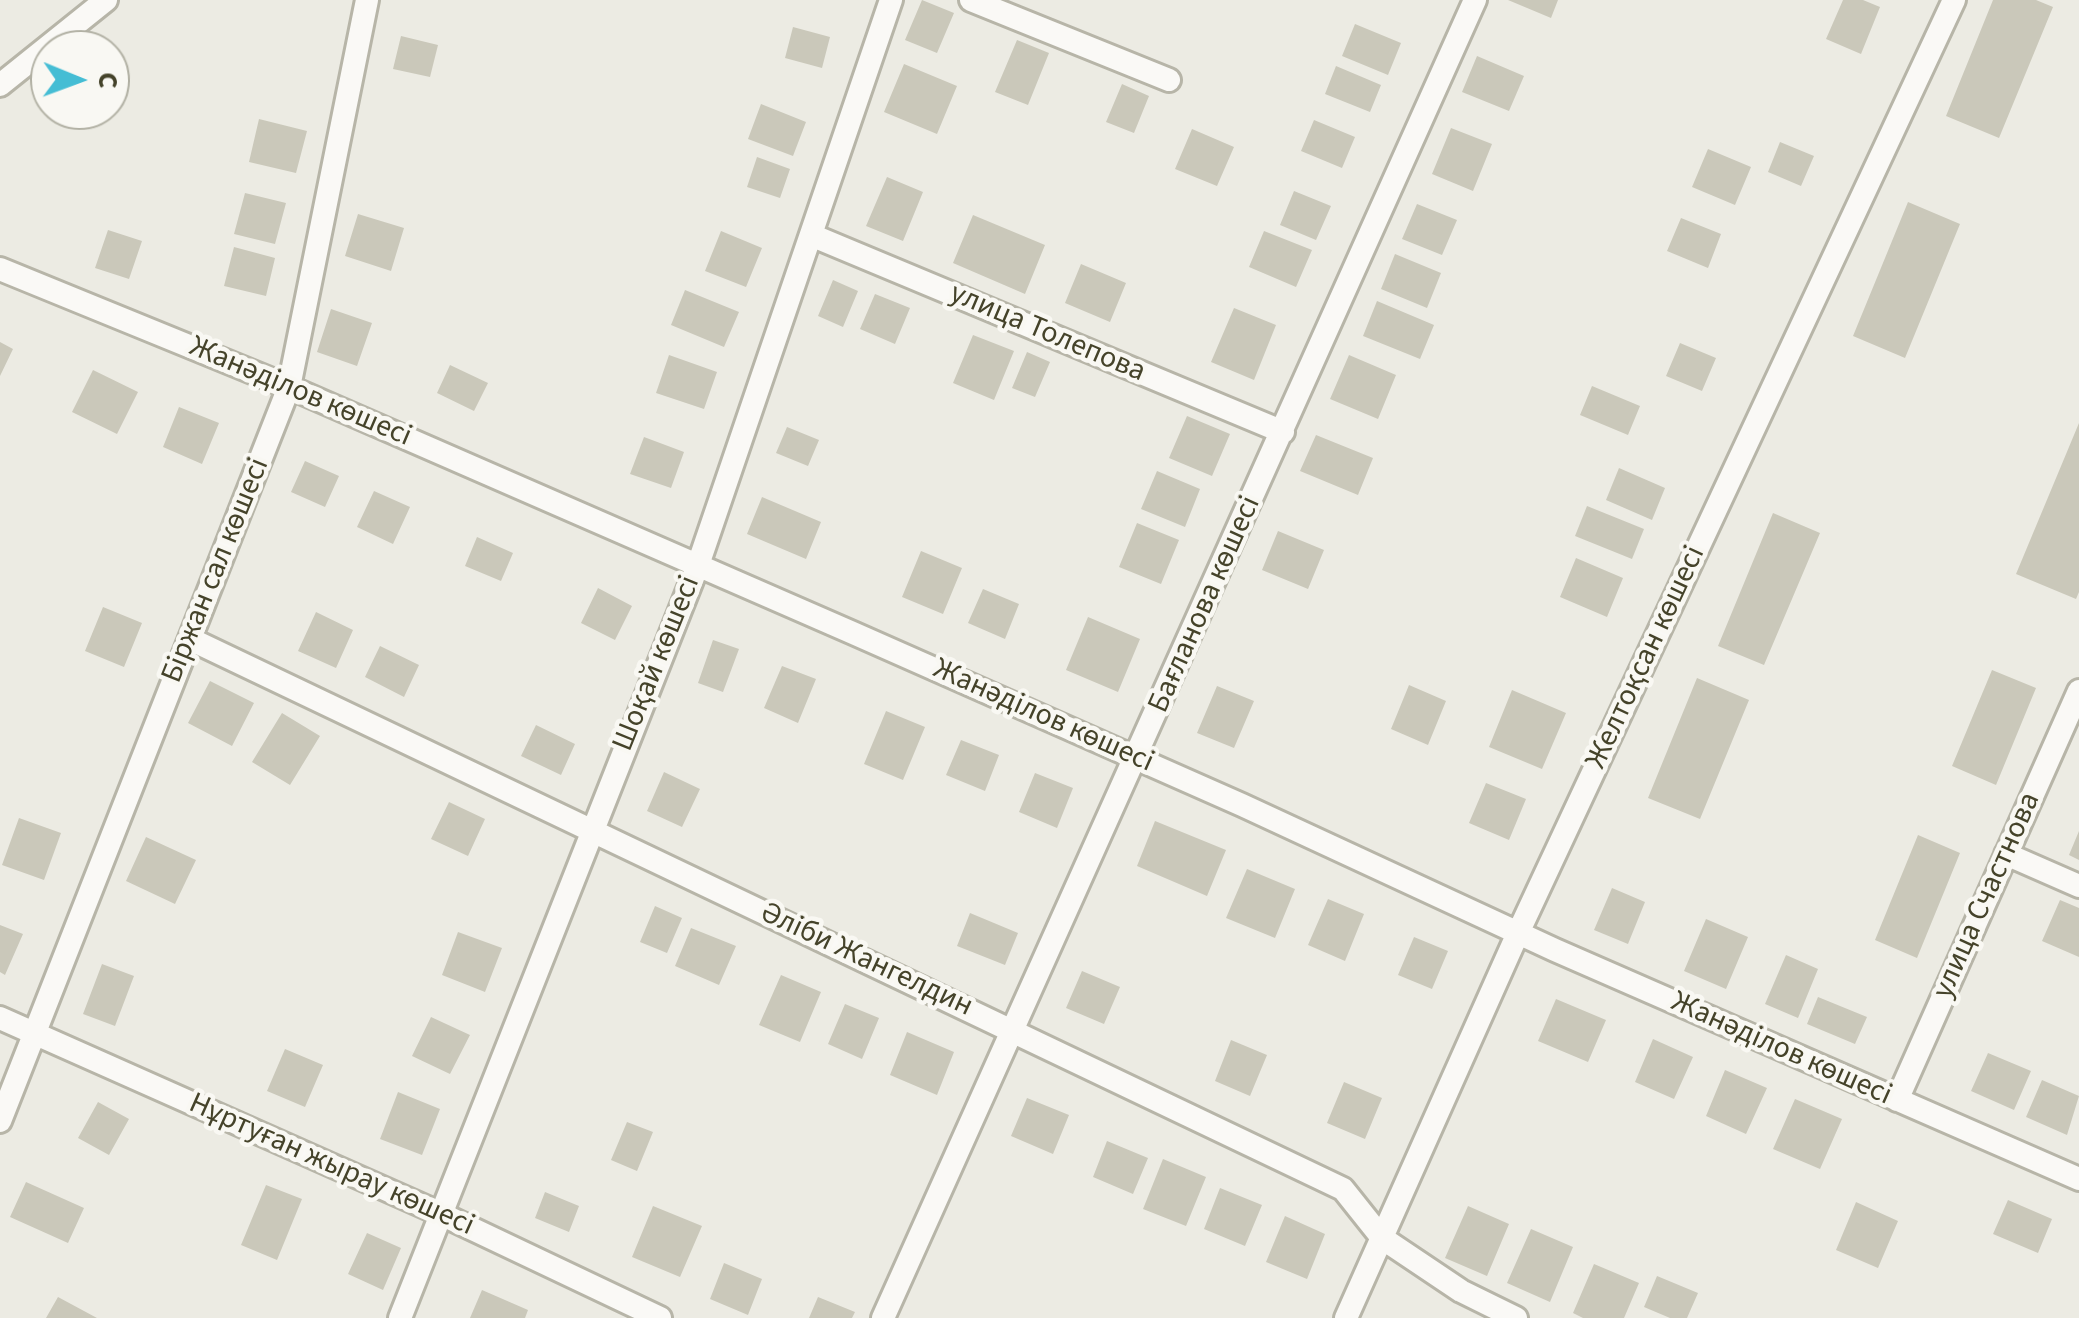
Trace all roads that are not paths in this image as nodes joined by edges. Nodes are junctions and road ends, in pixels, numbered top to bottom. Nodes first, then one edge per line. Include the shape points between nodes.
1 (106, 0) edge
2 (367, 0) edge
3 (891, 0) edge
4 (971, 0) edge
5 (1476, 0) edge
6 (1954, 0) edge
7 (1169, 80) dead end
8 (0, 85) edge
9 (811, 235) junction
10 (0, 269) edge
11 (290, 387) junction
12 (1283, 432) junction
13 (698, 565) junction
14 (190, 640) junction
15 (2079, 691) edge
16 (1138, 759) junction
17 (592, 832) junction
18 (2006, 854) junction
19 (2079, 886) edge
20 (1518, 934) junction
21 (0, 1018) edge
22 (1013, 1030) junction
23 (34, 1034) junction
24 (1897, 1100) junction
25 (0, 1122) edge
26 (2079, 1179) edge
27 (441, 1214) junction
28 (1382, 1238) junction
29 (400, 1318) edge
30 (660, 1318) edge
31 (883, 1318) edge
32 (1346, 1318) edge
33 (1516, 1318) edge

1 - 8 street
2 - 11 street, Біржан сал көшесі
3 - 9 street, Шоқай көшесі
4 - 7 street
5 - 12 street, Бағланова көшесі
6 - 20 street, Желтоқсан көшесі
9 - 12 street, улица Толепова
9 - 13 street, Шоқай көшесі
10 - 11 street, Жанәділов көшесі
11 - 13 street, Жанәділов көшесі
11 - 14 street, Біржан сал көшесі
12 - 16 street, Бағланова көшесі
13 - 16 street, Жанәділов көшесі
13 - 17 street, Шоқай көшесі
14 - 17 street, Әліби Жангелдин
14 - 23 street, Біржан сал көшесі
15 - 18 street, улица Счастнова
16 - 20 street, Жанәділов көшесі
16 - 22 street, Бағланова көшесі
17 - 22 street, Әліби Жангелдин
17 - 27 street, Шоқай көшесі
18 - 19 street
18 - 24 street, улица Счастнова
20 - 24 street, Жанәділов көшесі
20 - 28 street, Желтоқсан көшесі
21 - 23 street, Нұртуған жырау көшесі
22 - 28 street, Әліби Жангелдин via 1343,1189
22 - 31 street, Бағланова көшесі
23 - 25 street, Біржан сал көшесі
23 - 27 street, Нұртуған жырау көшесі
24 - 26 street, Жанәділов көшесі
27 - 29 street, Шоқай көшесі
27 - 30 street, Нұртуған жырау көшесі
28 - 32 street, Желтоқсан көшесі
28 - 33 street, Әліби Жангелдин via 1461,1292

